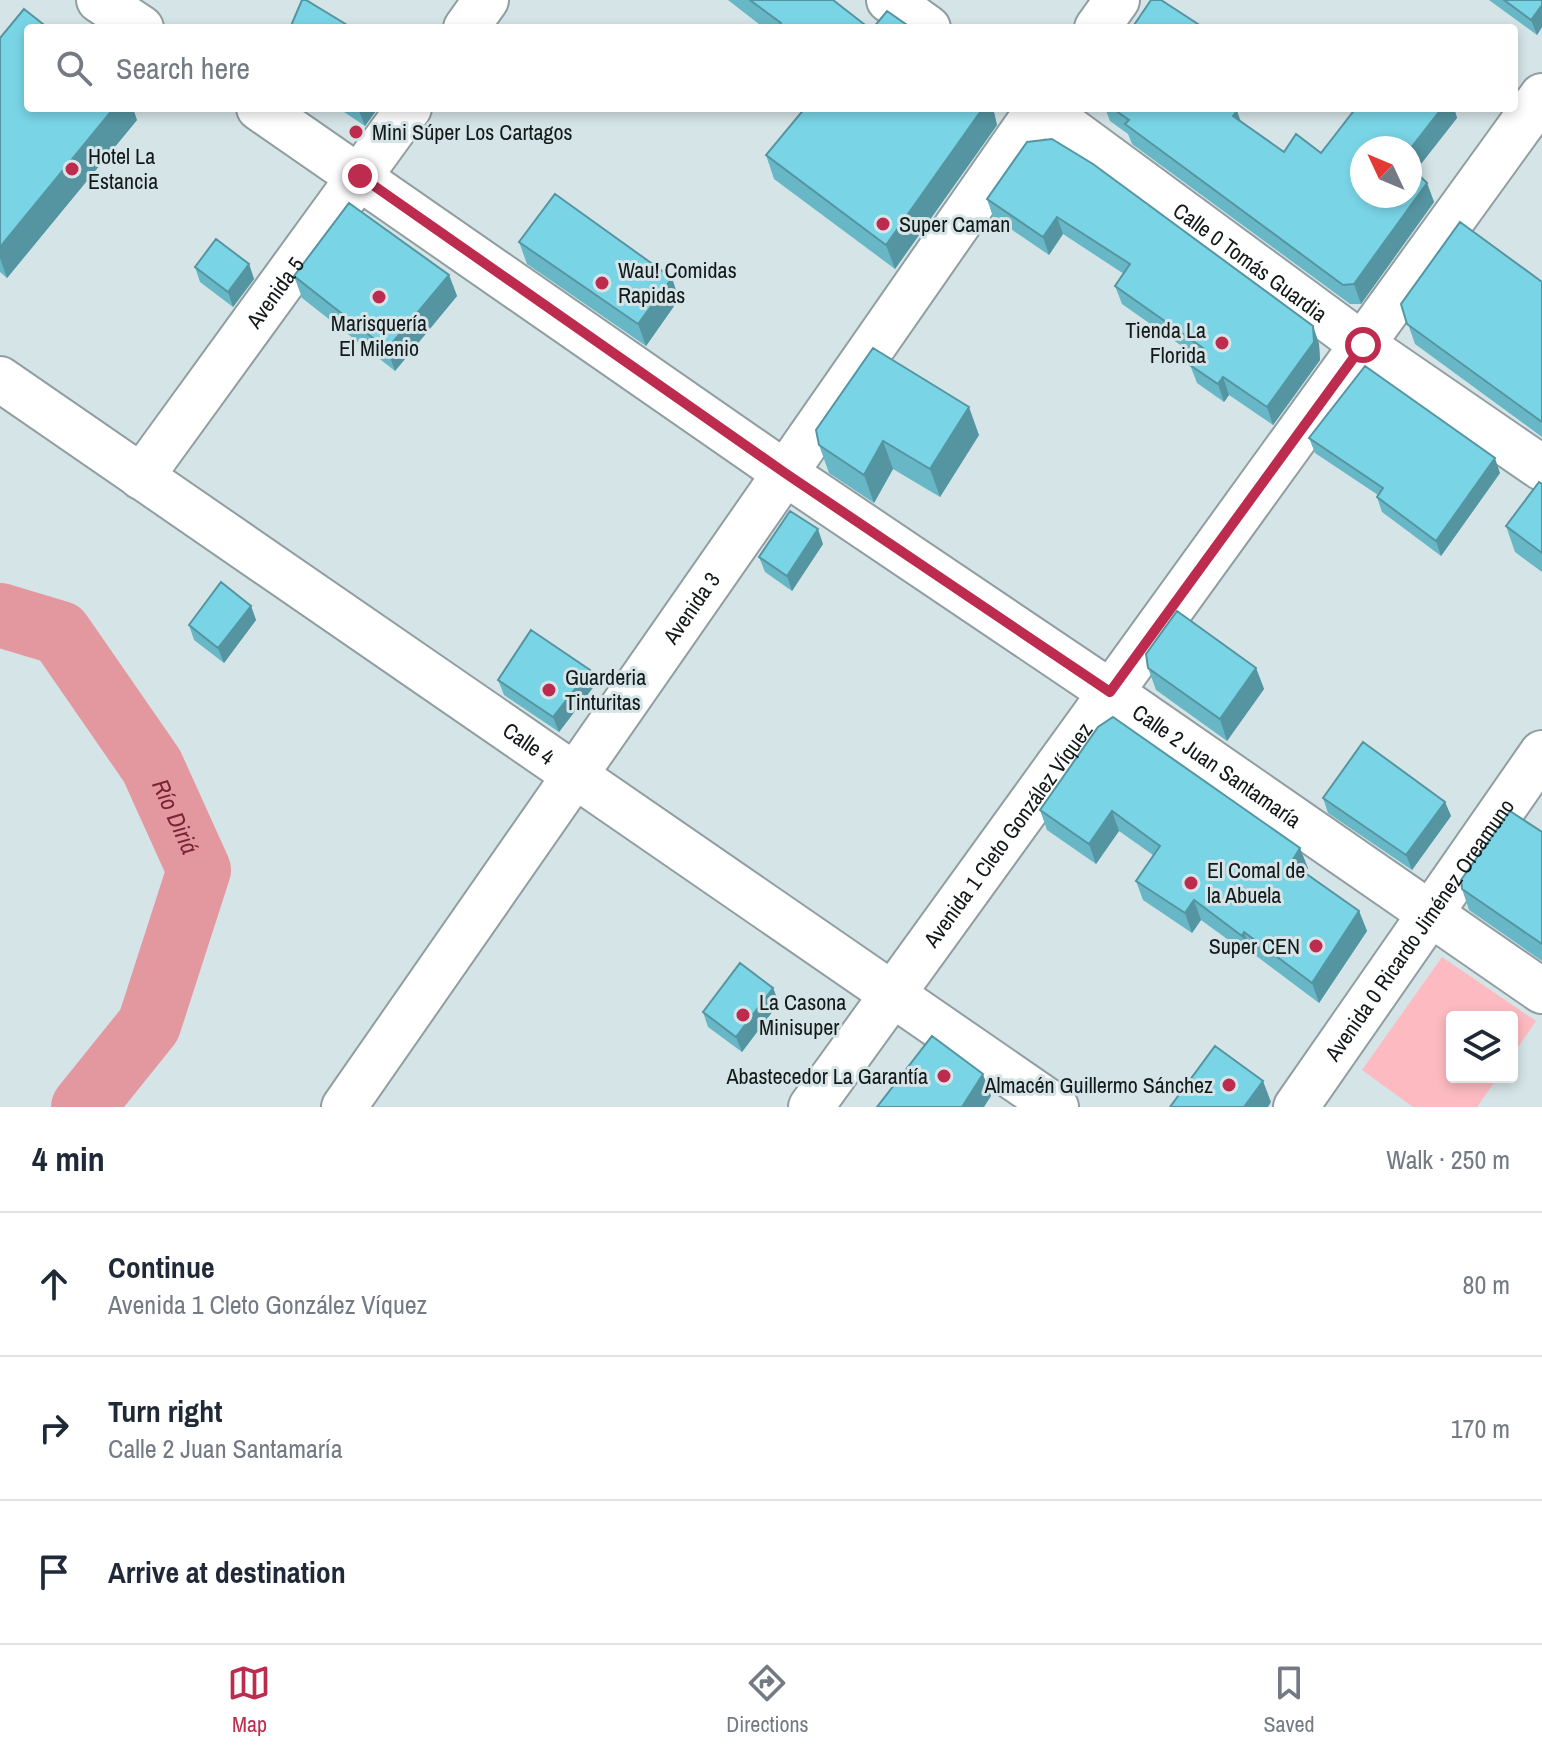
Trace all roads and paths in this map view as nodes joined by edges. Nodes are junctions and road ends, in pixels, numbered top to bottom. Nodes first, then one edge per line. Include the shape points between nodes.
1 (99, 0) edge
2 (486, 0) edge
3 (889, 0) edge
4 (1117, 0) edge
5 (135, 24) edge
6 (469, 24) edge
7 (922, 24) edge
8 (1100, 24) edge
9 (1542, 96) edge
10 (265, 112) edge
11 (406, 112) edge
12 (1037, 112) edge
13 (1045, 112) edge
14 (360, 176) junction
15 (1363, 345) junction
16 (0, 379) edge
17 (1542, 468) edge
18 (785, 473) junction
19 (141, 477) junction
20 (1110, 692) junction
21 (1542, 753) edge
22 (575, 777) junction
23 (1429, 913) junction
24 (1542, 991) edge
25 (893, 994) junction
26 (344, 1107) edge
27 (811, 1107) edge
28 (1056, 1107) edge
29 (1296, 1107) edge

1 - 5 street
2 - 6 street
3 - 7 street
4 - 8 street
9 - 15 street, Avenida 1 Cleto González Víquez
10 - 14 street, Calle 2 Juan Santamaría
11 - 14 street, Avenida 5
12 - 18 street, Avenida 3
13 - 15 street, Calle 0 Tomás Guardia
14 - 18 street, Calle 2 Juan Santamaría
14 - 19 street, Avenida 5
15 - 17 street, Calle 0 Tomás Guardia
15 - 20 street, Avenida 1 Cleto González Víquez
16 - 19 street, Calle 4
18 - 20 street, Calle 2 Juan Santamaría
18 - 22 street, Avenida 3
19 - 22 street, Calle 4
20 - 23 street, Calle 2 Juan Santamaría
20 - 25 street, Avenida 1 Cleto González Víquez
21 - 23 street, Avenida 0 Ricardo Jiménez Oreamuno
22 - 25 street, Calle 4
22 - 26 street, Avenida 3
23 - 24 street, Calle 2 Juan Santamaría
23 - 29 street, Avenida 0 Ricardo Jiménez Oreamuno
25 - 27 street, Avenida 1 Cleto González Víquez
25 - 28 street, Calle 4

